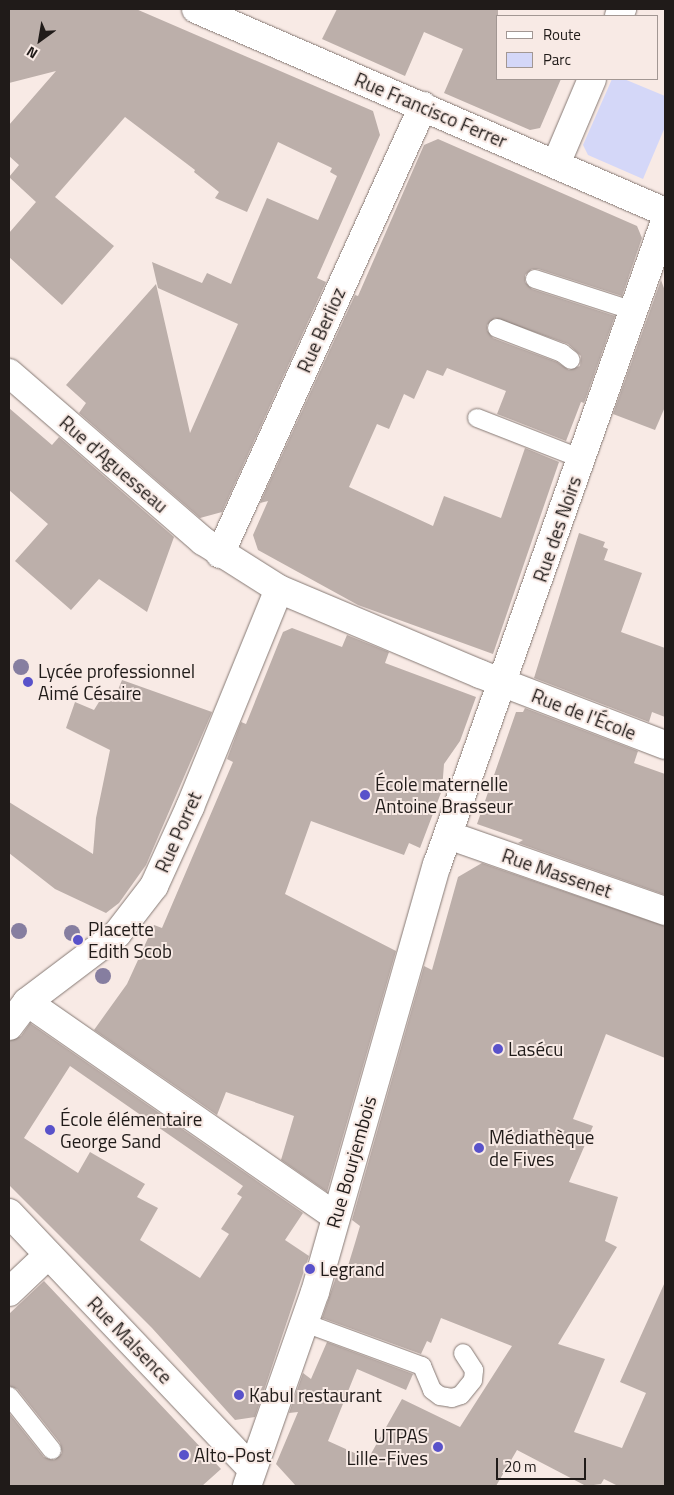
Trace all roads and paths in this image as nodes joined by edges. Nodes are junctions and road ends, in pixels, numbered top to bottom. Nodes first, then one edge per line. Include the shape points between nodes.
1 (196, 9) edge
2 (592, 80) edge
3 (422, 106) junction
4 (556, 164) junction
5 (665, 212) edge
6 (665, 222) edge
7 (535, 279) dead end
8 (634, 311) junction
9 (497, 328) dead end
10 (571, 360) dead end
11 (9, 373) edge
12 (476, 418) dead end
13 (582, 459) junction
14 (220, 554) junction
15 (279, 589) junction
16 (503, 683) junction
17 (665, 744) edge
18 (448, 835) junction
19 (665, 911) edge
20 (27, 1002) junction
21 (9, 1026) edge
22 (9, 1213) edge
23 (336, 1217) junction
24 (48, 1255) junction
25 (9, 1292) edge
26 (305, 1323) junction
27 (463, 1353) dead end
28 (9, 1396) edge
29 (52, 1450) dead end
30 (249, 1477) edge

1 - 3 street, Rue Francisco Ferrer
2 - 4 street
3 - 4 street, Rue Francisco Ferrer
3 - 14 street, Rue Berlioz
4 - 5 street, Rue Francisco Ferrer
6 - 8 street, Rue des Noirs
7 - 8 lane
8 - 13 street, Rue des Noirs via 603,370
9 - 10 lane via 562,352
11 - 14 street, Rue d'Aguesseau
12 - 13 lane
13 - 16 street, Rue des Noirs
14 - 15 street
15 - 16 street via 322,610
15 - 20 street, Rue Porret via 190,807 154,886 117,934
16 - 17 street, Rue de l'École
16 - 18 street, Rue des Noirs
18 - 19 street, Rue Massenet
18 - 23 street, Rue Bourjembois via 422,914
20 - 21 street, Rue Porret
20 - 23 street
22 - 24 street, Rue Malsence
23 - 26 street, Rue Bourjembois
24 - 25 street
24 - 30 street, Rue Malsence
26 - 27 lane via 422,1366 432,1390 440,1396 452,1398 461,1395 473,1380 474,1370
26 - 30 street, Rue Bourjembois
28 - 29 lane

